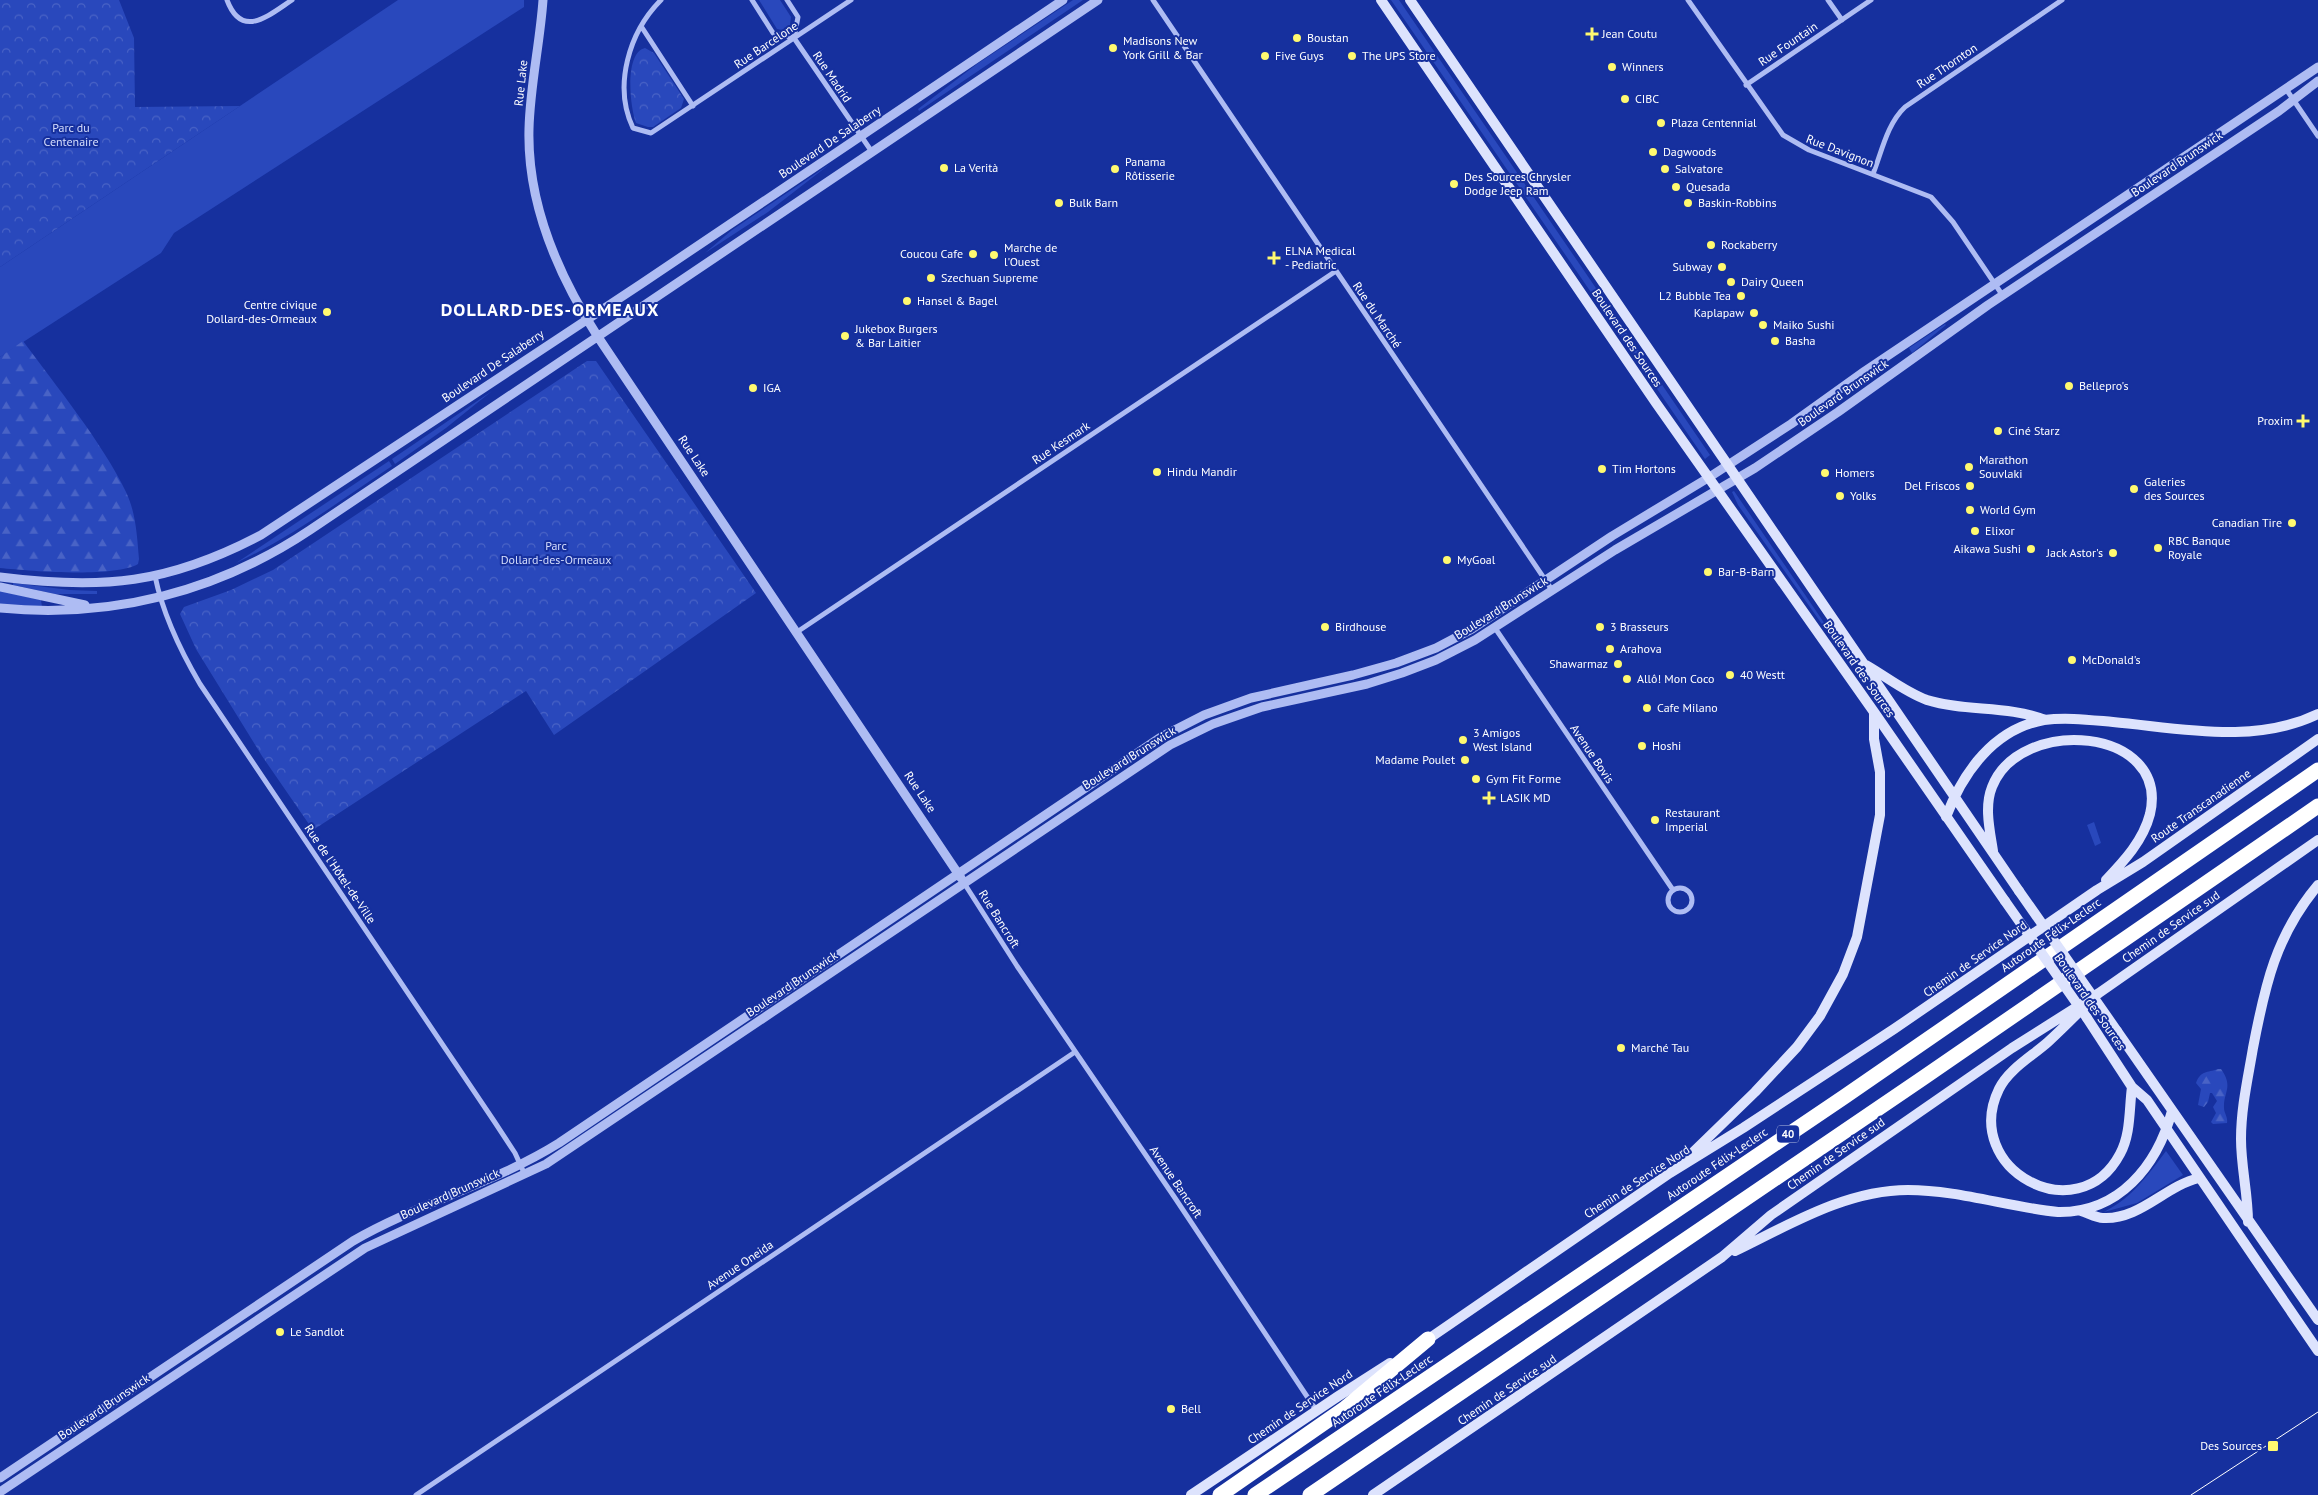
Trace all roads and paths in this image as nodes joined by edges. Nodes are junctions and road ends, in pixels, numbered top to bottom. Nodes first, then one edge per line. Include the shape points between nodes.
1 (227, 0) edge
2 (292, 0) edge
3 (542, 0) edge
4 (661, 0) edge
5 (752, 0) edge
6 (787, 0) edge
7 (851, 0) edge
8 (1063, 0) edge
9 (1098, 0) edge
10 (1154, 0) edge
11 (1381, 0) edge
12 (1410, 0) edge
13 (1688, 0) edge
14 (1828, 0) edge
15 (1871, 0) edge
16 (2062, 0) edge
17 (1842, 20) junction
18 (641, 26) junction
19 (794, 38) junction
20 (2318, 67) edge
21 (2318, 81) edge
22 (1746, 85) junction
23 (2286, 89) junction
24 (2293, 100) junction
25 (693, 106) junction
26 (860, 136) junction
27 (2318, 136) edge
28 (872, 152) junction
29 (1873, 174) junction
30 (1336, 271) junction
31 (1995, 284) junction
32 (2003, 296) junction
33 (586, 319) junction
34 (598, 337) junction
35 (1728, 466) junction
36 (1708, 478) junction
37 (1737, 479) junction
38 (1717, 490) junction
39 (155, 576) junction
40 (0, 577) edge
41 (1545, 580) junction
42 (0, 587) edge
43 (1552, 590) junction
44 (160, 598) junction
45 (93, 607) junction
46 (0, 608) edge
47 (1495, 628) junction
48 (797, 632) junction
49 (1866, 665) junction
50 (1874, 712) junction
51 (2318, 714) edge
52 (2045, 720) junction
53 (2318, 739) edge
54 (2318, 770) edge
55 (1954, 797) junction
56 (2318, 806) edge
57 (1946, 817) junction
58 (2318, 840) edge
59 (1993, 852) junction
60 (958, 873) junction
61 (964, 882) junction
62 (2318, 885) edge
63 (1672, 890) junction
64 (2097, 890) junction
65 (1017, 966) joint
66 (2099, 993) junction
67 (1075, 1052) junction
68 (2132, 1087) junction
69 (2172, 1111) junction
70 (2167, 1130) junction
71 (520, 1164) junction
72 (1670, 1173) junction
73 (525, 1175) junction
74 (2199, 1178) junction
75 (2080, 1210) junction
76 (2248, 1222) junction
77 (1722, 1257) junction
78 (2318, 1320) edge
79 (1428, 1340) junction
80 (2318, 1352) edge
81 (1316, 1410) junction
82 (0, 1478) edge
83 (0, 1492) edge
84 (416, 1495) edge
85 (1192, 1495) edge
86 (1220, 1495) edge
87 (1255, 1495) edge
88 (1310, 1495) edge
89 (1373, 1495) edge

1 - 2 street via 240,19 249,22 260,21
3 - 33 street, Rue Lake via 529,120 532,170 553,252
4 - 18 street, Rue Barcelone
5 - 19 street via 773,33
6 - 19 street via 798,17
7 - 19 street, Rue Barcelone
8 - 26 street, Boulevard De Salaberry
9 - 28 street
10 - 30 street, Rue du Marché
11 - 36 main road, Boulevard des Sources
12 - 35 main road, Boulevard des Sources
13 - 22 street, Rue Davignon
14 - 17 street
15 - 17 street, Rue Fountain
16 - 29 street, Rue Thornton via 1905,107 1890,129
17 - 22 street, Rue Fountain
18 - 25 street
18 - 25 street, Rue Barcelone via 625,71 624,96 633,128 652,133
19 - 25 street, Rue Barcelone
19 - 26 street, Rue Madrid
20 - 23 street, Boulevard Brunswick
21 - 24 street, Boulevard Brunswick
22 - 29 street, Rue Davignon via 1787,139
23 - 24 street
23 - 31 street, Boulevard Brunswick
24 - 27 street
24 - 32 street, Boulevard Brunswick
26 - 28 street, Rue Madrid
26 - 33 street, Boulevard De Salaberry
28 - 34 street
29 - 31 street, Rue Davignon via 1918,190 1935,200
30 - 41 street, Rue du Marché
30 - 48 street, Rue Kesmark
31 - 32 street, Rue Davignon
31 - 35 street, Boulevard Brunswick
32 - 37 street, Boulevard Brunswick
33 - 34 street, Rue Lake
33 - 39 street, Boulevard De Salaberry via 272,529 216,556
34 - 44 street via 279,550 224,577
34 - 48 street, Rue Lake
35 - 36 street, Boulevard Brunswick
35 - 37 main road, Boulevard des Sources
36 - 38 main road, Boulevard des Sources
36 - 41 street, Boulevard Brunswick
37 - 38 street, Boulevard Brunswick
37 - 49 main road, Boulevard des Sources
38 - 43 street, Boulevard Brunswick
38 - 50 main road, Boulevard des Sources
39 - 40 street, Boulevard De Salaberry via 91,584
39 - 44 street, Rue de l'Hôtel-de-Ville
41 - 43 street, Rue du Marché
41 - 60 street, Boulevard Brunswick via 1472,629 1414,657 1371,671 1260,695 1182,725
42 - 45 street
43 - 47 street, Boulevard Brunswick
44 - 45 street
44 - 71 street, Rue de l'Hôtel-de-Ville via 177,643 200,684
45 - 46 street via 48,612
47 - 61 street, Boulevard Brunswick via 1414,669 1363,685 1262,707 1195,732 1145,760
47 - 63 street, Avenue Bovis
48 - 60 street, Rue Lake
49 - 52 main road via 1927,700 2025,712
49 - 55 main road, Boulevard des Sources
50 - 57 main road, Boulevard des Sources
50 - 72 main road via 1874,739 1880,772 1880,815 1857,937 1843,974 1820,1016 1797,1047
51 - 52 main road via 2280,728 2254,732 2082,719
52 - 55 main road via 2018,729 1994,744 1970,770
53 - 64 main road, Route Transcanadienne
54 - 87 highway, Autoroute Félix-Leclerc / 40 via 1852,1091
55 - 57 main road
55 - 59 main road, Boulevard des Sources
56 - 88 highway, 40
57 - 68 main road, Boulevard des Sources, bridge
58 - 66 main road, Chemin de Service sud
59 - 64 main road via 1988,800 1994,781 2009,762 2036,746 2061,740 2086,740 2111,746 2131,757 2143,771 2150,788 2151,805 2146,826 2136,846
59 - 69 main road, Boulevard des Sources, bridge
60 - 61 street, Rue Lake
60 - 71 street, Boulevard Brunswick via 559,1143
61 - 65 street, Rue Bancroft
61 - 73 street, Boulevard Brunswick via 558,1156
62 - 76 main road via 2293,918 2283,938 2263,1000 2242,1124 2241,1152 2248,1196
63 - 63 street, Avenue Bovis via 1668,906 1679,913 1687,911 1692,905 1690,893 1680,888
64 - 72 main road, Chemin de Service Nord via 1894,1029
65 - 67 street, Avenue Bancroft
66 - 68 main road via 2011,1073 1999,1090 1992,1120 1994,1139 2002,1157 2022,1178 2040,1187 2070,1189 2094,1181 2110,1169 2124,1145
66 - 77 main road, Chemin de Service sud via 2012,1048 1778,1209
67 - 81 street, Avenue Bancroft
67 - 84 street, Avenue Oneida
68 - 70 main road, Boulevard des Sources via 2147,1100
69 - 70 main road
69 - 76 main road, Boulevard des Sources
70 - 74 main road, Boulevard des Sources
70 - 75 main road via 2129,1186 2104,1204
71 - 73 street, Rue de l'Hôtel-de-Ville
71 - 82 street, Boulevard Brunswick via 353,1241
72 - 79 main road, Chemin de Service Nord
73 - 83 street, Boulevard Brunswick via 358,1252
74 - 75 main road via 2176,1186 2145,1206 2123,1215 2100,1218
74 - 80 main road, Boulevard des Sources
75 - 77 main road via 2052,1211 1923,1190 1873,1192 1834,1204
76 - 78 main road, Boulevard des Sources
77 - 89 main road, Chemin de Service sud
79 - 81 main road, Chemin de Service Nord
79 - 86 highway via 1344,1409
81 - 85 main road, Chemin de Service Nord

